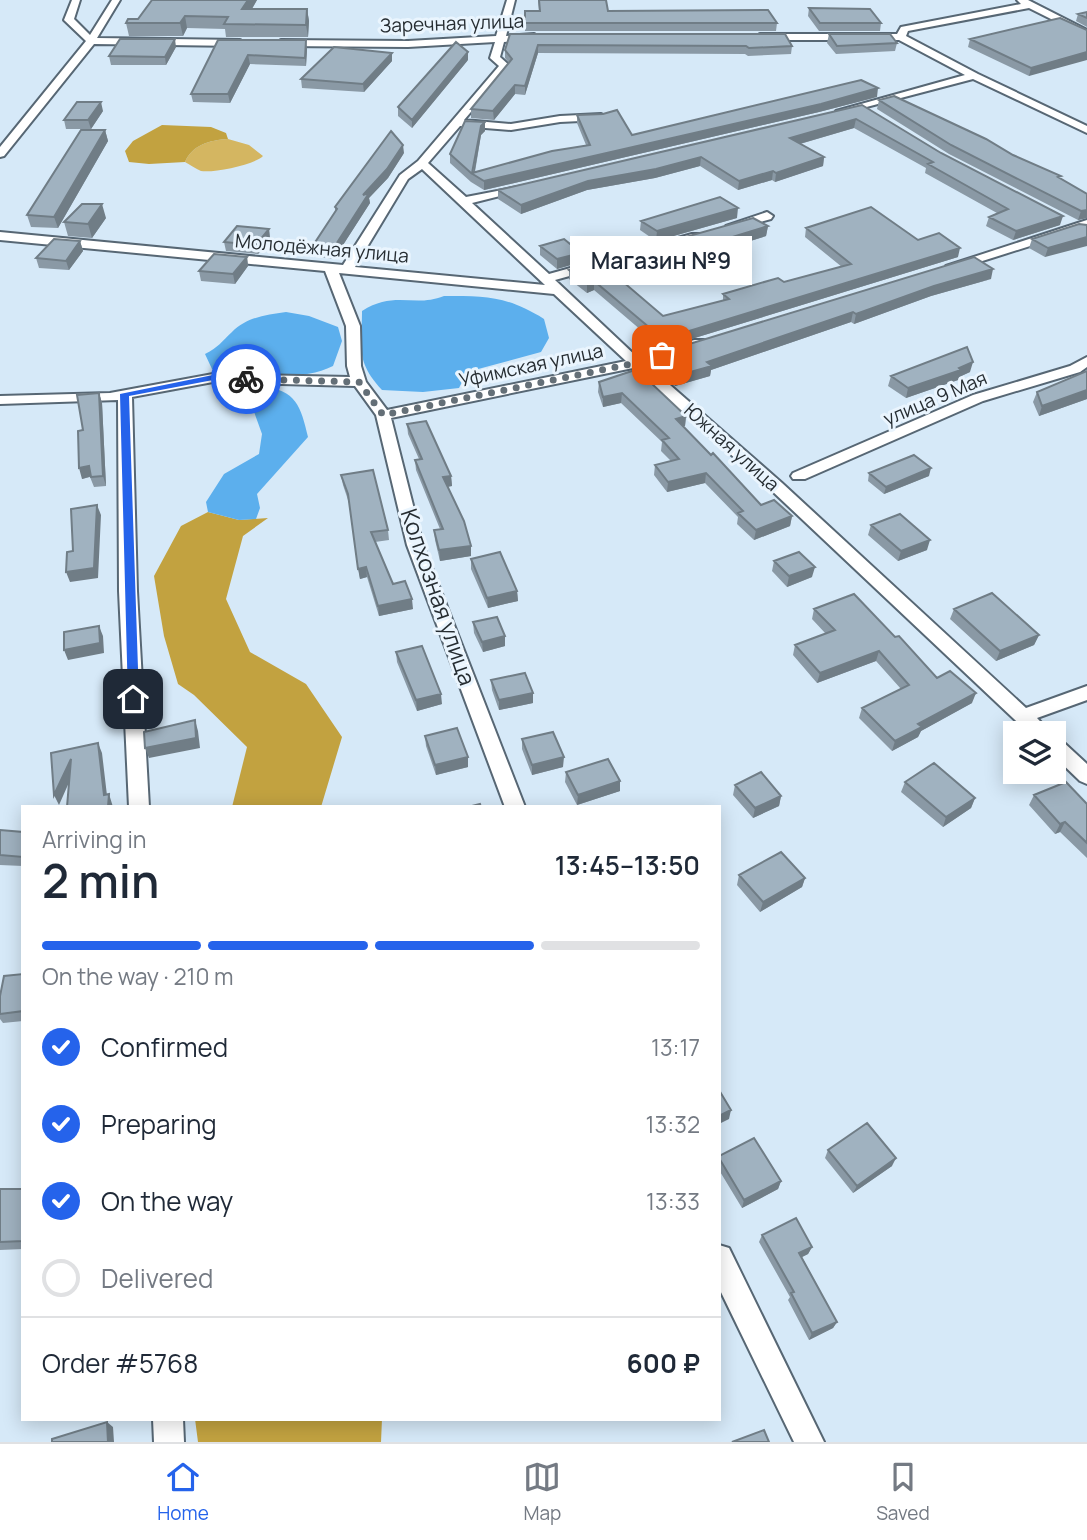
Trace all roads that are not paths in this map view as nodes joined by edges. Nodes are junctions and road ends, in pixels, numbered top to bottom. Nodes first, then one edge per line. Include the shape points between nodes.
1 (76, 0) edge
2 (116, 0) edge
3 (511, 0) edge
4 (1024, 2) edge
5 (1087, 34) edge
6 (500, 37) junction
7 (541, 37) edge
8 (747, 37) edge
9 (901, 37) junction
10 (91, 41) junction
11 (257, 43) edge
12 (270, 43) edge
13 (974, 76) junction
14 (862, 107) junction
15 (873, 114) edge
16 (603, 117) edge
17 (822, 118) edge
18 (456, 122) junction
19 (1087, 130) edge
20 (0, 154) edge
21 (422, 163) junction
22 (541, 183) edge
23 (461, 202) junction
24 (767, 216) dead end
25 (1079, 226) edge
26 (0, 236) edge
27 (944, 268) edge
28 (339, 269) junction
29 (551, 285) junction
30 (716, 338) edge
31 (1087, 361) edge
32 (636, 363) junction
33 (359, 382) junction
34 (125, 394) junction
35 (0, 400) edge
36 (383, 415) junction
37 (799, 476) dead end
38 (1087, 693) edge
39 (1023, 716) junction
40 (1028, 721) edge
41 (1066, 756) edge
42 (1087, 775) edge
43 (138, 805) edge
44 (514, 805) edge
45 (721, 1262) edge
46 (168, 1421) edge
47 (169, 1442) edge
48 (809, 1442) edge

1 - 10 street via 69,20
2 - 10 street
3 - 6 street
4 - 5 street
4 - 9 street via 904,29
6 - 7 street, Заречная улица
6 - 12 street, Заречная улица via 408,44
6 - 18 street via 495,58 505,65
8 - 9 street
9 - 13 street
10 - 11 street
10 - 20 street
13 - 14 street
13 - 19 street
14 - 15 street
14 - 17 street
16 - 18 street via 511,127
18 - 21 street
21 - 23 street, Южная улица
21 - 28 street via 404,177
22 - 23 street
23 - 29 street, Южная улица
24 - 29 street
25 - 27 street
26 - 28 street, Молодёжная улица
28 - 29 street, Молодёжная улица
28 - 33 street, Колхозная улица via 353,326
29 - 32 street, Южная улица
30 - 32 street, Уфимская улица
31 - 37 street, улица 9 Мая via 1075,369 978,398
32 - 36 street, Уфимская улица
32 - 39 street, Южная улица
33 - 34 street via 213,378
33 - 36 street, Колхозная улица
34 - 35 street
34 - 43 street
36 - 44 street, Колхозная улица via 415,545
38 - 39 street
39 - 40 street, Южная улица
41 - 42 street
45 - 48 street
46 - 47 street

